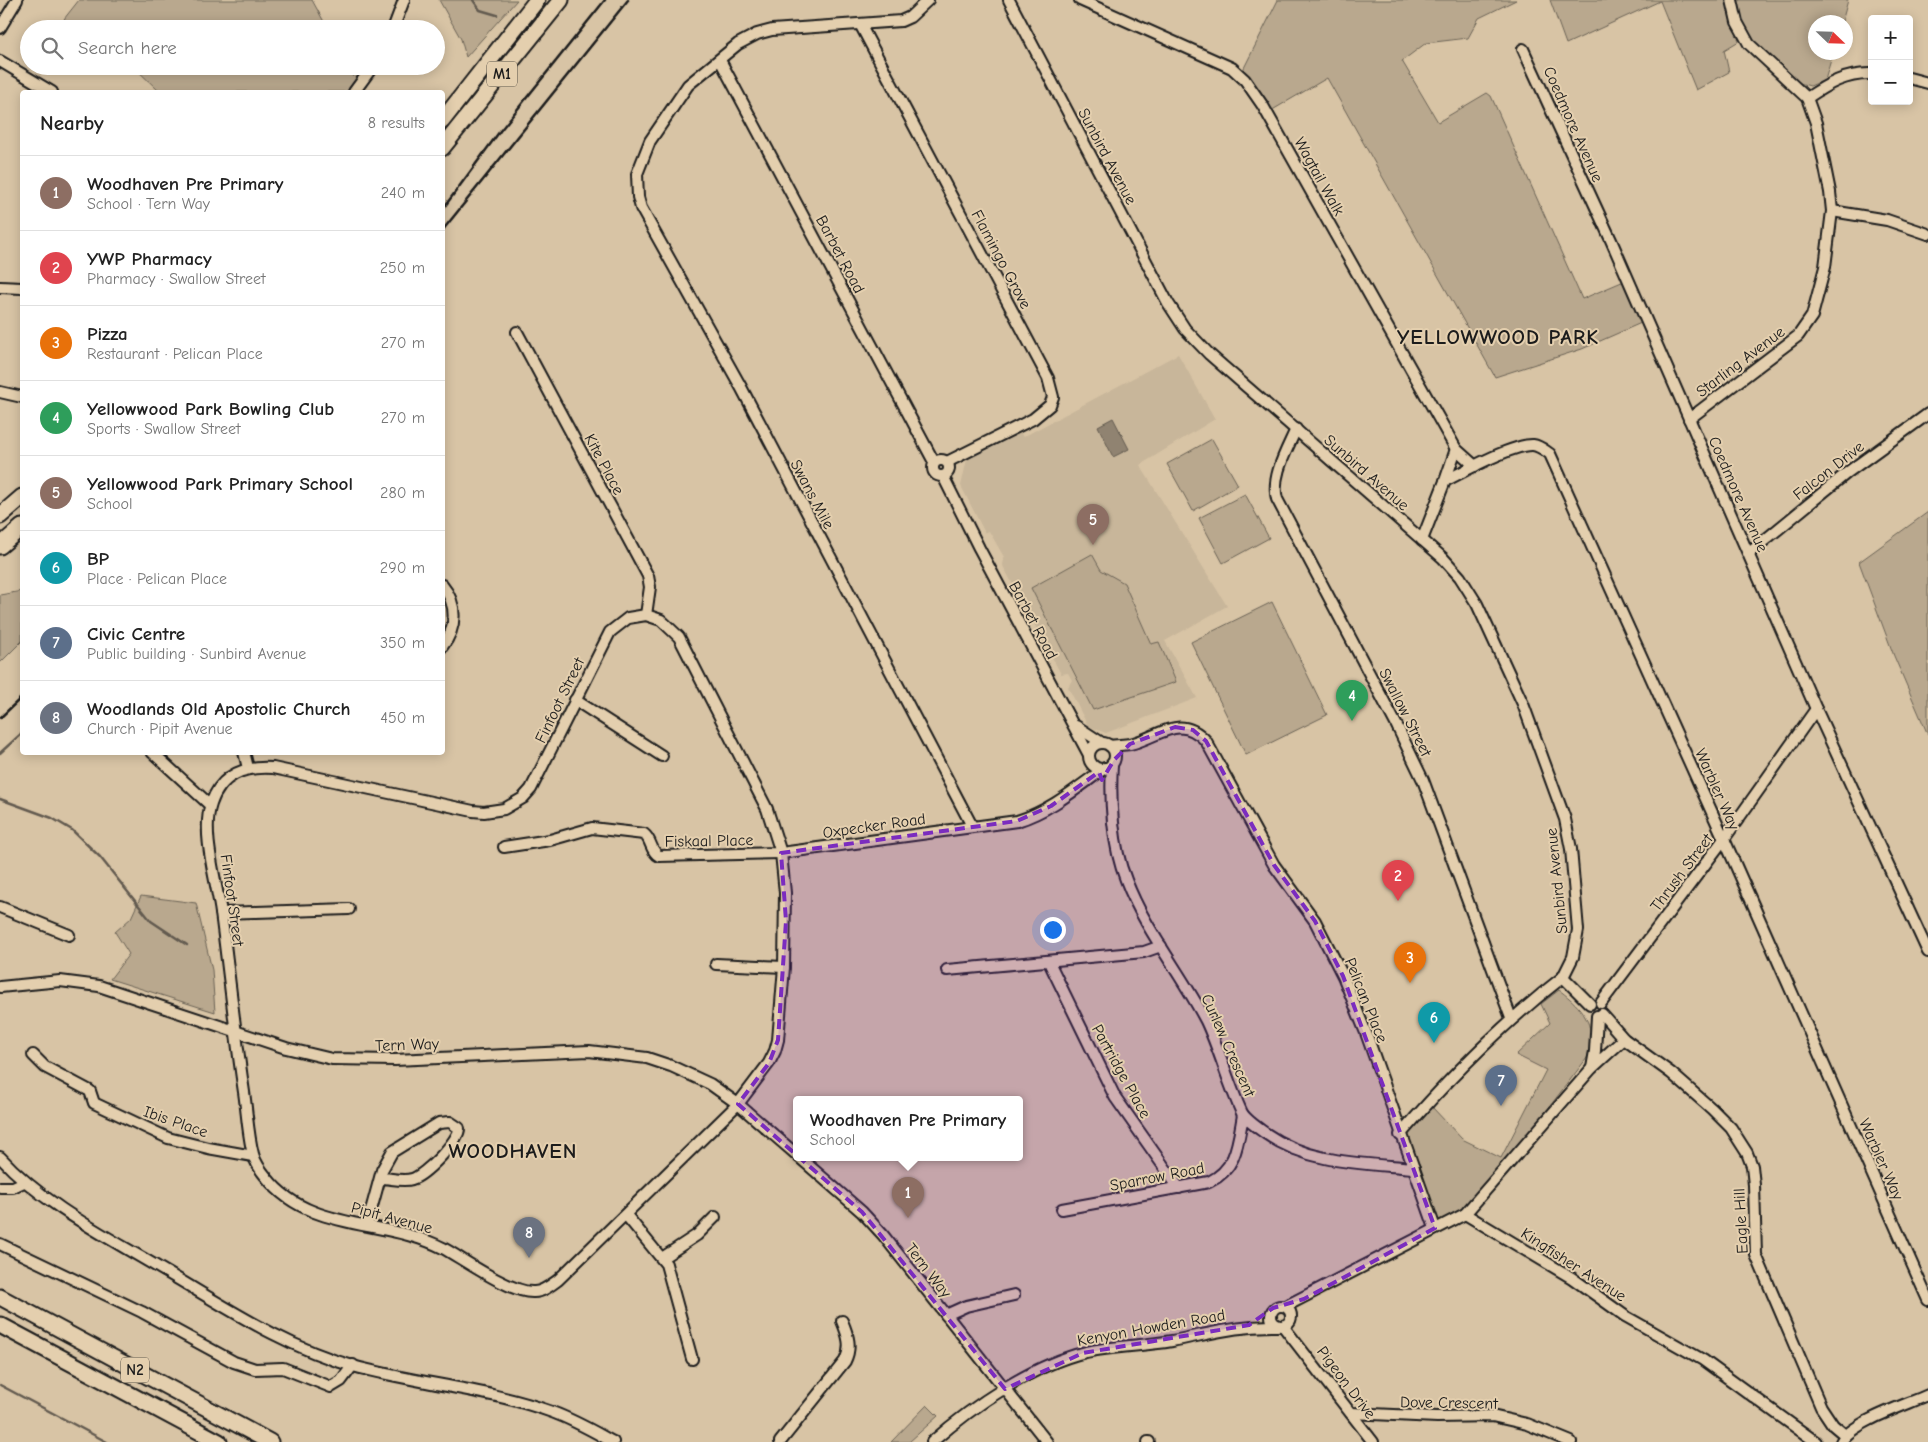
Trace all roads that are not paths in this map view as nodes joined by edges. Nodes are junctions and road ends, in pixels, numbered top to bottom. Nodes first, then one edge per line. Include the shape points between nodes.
1 (18, 0) edge
2 (404, 0) edge
3 (538, 0) edge
4 (561, 0) edge
5 (928, 0) edge
6 (1009, 0) edge
7 (1080, 0) edge
8 (1732, 0) edge
9 (396, 20) edge
10 (861, 26) junction
11 (0, 28) edge
12 (1523, 48) dead end
13 (720, 60) junction
14 (0, 61) edge
15 (20, 73) edge
16 (1868, 74) edge
17 (23, 75) edge
18 (366, 75) edge
19 (1913, 79) edge
20 (1928, 83) edge
21 (49, 90) edge
22 (355, 90) edge
23 (1807, 98) junction
24 (445, 117) edge
25 (445, 144) edge
26 (1832, 211) junction
27 (1928, 234) edge
28 (0, 287) edge
29 (20, 288) edge
30 (517, 332) dead end
31 (0, 392) edge
32 (20, 397) edge
33 (1928, 414) edge
34 (1689, 419) junction
35 (1296, 429) junction
36 (1456, 449) junction
37 (934, 462) junction
38 (947, 462) junction
39 (1475, 466) junction
40 (943, 476) junction
41 (1445, 481) junction
42 (20, 499) edge
43 (0, 516) edge
44 (20, 530) edge
45 (1422, 540) junction
46 (0, 546) edge
47 (1749, 553) junction
48 (445, 590) edge
49 (646, 615) junction
50 (445, 642) edge
51 (575, 700) junction
52 (1816, 709) junction
53 (1074, 724) junction
54 (1106, 744) junction
55 (1130, 744) junction
56 (155, 755) edge
57 (245, 755) edge
58 (1089, 755) junction
59 (662, 756) dead end
60 (1103, 766) junction
61 (248, 768) junction
62 (1110, 792) junction
63 (210, 805) junction
64 (972, 826) junction
65 (1724, 840) junction
66 (504, 847) dead end
67 (781, 853) junction
68 (0, 907) edge
69 (349, 909) dead end
70 (221, 913) junction
71 (69, 935) dead end
72 (1161, 946) junction
73 (1928, 952) edge
74 (1049, 962) junction
75 (716, 964) dead end
76 (784, 967) junction
77 (948, 970) dead end
78 (1563, 977) junction
79 (0, 987) edge
80 (1601, 1003) junction
81 (1590, 1004) junction
82 (1599, 1015) junction
83 (1511, 1018) junction
84 (234, 1029) junction
85 (1624, 1039) junction
86 (32, 1055) dead end
87 (1592, 1068) junction
88 (738, 1104) junction
89 (1243, 1115) junction
90 (1400, 1136) junction
91 (793, 1152) edge
92 (253, 1156) junction
93 (0, 1157) edge
94 (804, 1161) edge
95 (1414, 1168) junction
96 (381, 1178) junction
97 (24, 1182) junction
98 (0, 1186) edge
99 (1179, 1188) junction
100 (1062, 1209) dead end
101 (1465, 1214) junction
102 (626, 1215) junction
103 (715, 1216) dead end
104 (367, 1225) junction
105 (1435, 1228) junction
106 (0, 1244) edge
107 (662, 1258) junction
108 (1014, 1295) dead end
109 (0, 1297) edge
110 (1304, 1299) junction
111 (1928, 1300) edge
112 (1286, 1306) junction
113 (1271, 1313) junction
114 (946, 1315) junction
115 (842, 1321) dead end
116 (1285, 1323) junction
117 (0, 1325) edge
118 (1249, 1325) junction
119 (0, 1333) edge
120 (692, 1359) dead end
121 (352, 1365) junction
122 (103, 1380) junction
123 (1005, 1389) junction
124 (1928, 1395) edge
125 (1351, 1413) junction
126 (1843, 1439) edge
127 (219, 1442) edge
128 (270, 1442) edge
129 (613, 1442) edge
130 (780, 1442) edge
131 (932, 1442) edge
132 (1048, 1442) edge
133 (1373, 1442) edge
134 (1571, 1442) edge
135 (1816, 1442) edge

1 - 11 street
2 - 9 street
3 - 24 highway, M1
4 - 25 highway, M1
5 - 10 street via 901,21
6 - 35 street, Sunbird Avenue via 1174,314 1209,354
7 - 36 street, Wagtail Walk via 1223,63 1245,80 1263,106
8 - 23 street, Starling Avenue via 1739,28 1749,44
10 - 13 street via 763,32 738,44
10 - 38 street, Flamingo Grove via 1043,369 1052,392 1050,405 1033,419
12 - 34 street, Coedmore Avenue
13 - 37 street, Barbet Road
13 - 64 street, Swans Mile via 688,85 650,141 637,174 641,208 741,387
14 - 15 street
16 - 23 street via 1837,80
17 - 21 street
18 - 22 street
19 - 20 street
23 - 26 street, Starling Avenue via 1816,124
26 - 27 street via 1899,223
26 - 34 street, Starling Avenue via 1825,267 1816,305 1807,325 1791,342
28 - 29 street
30 - 49 street, Kite Place via 648,576 650,587
31 - 32 street
33 - 47 street, Falcon Drive via 1848,472
34 - 47 street, Coedmore Avenue
35 - 45 street, Sunbird Avenue
35 - 83 street, Swallow Street via 1276,478 1279,507 1423,780
36 - 39 street, Wagtail Walk
36 - 41 street
37 - 38 street via 939,459
37 - 40 street via 934,473
38 - 40 street via 948,470
39 - 41 street, Warbler Way
39 - 65 street, Warbler Way via 1523,446 1538,446 1550,454
40 - 53 street, Barbet Road
41 - 45 street
42 - 43 highway
44 - 46 highway
45 - 78 street, Sunbird Avenue via 1452,568 1477,604 1523,704 1565,819 1571,848 1578,930 1573,957
47 - 52 street, Coedmore Avenue
48 - 50 street via 452,600 454,615 452,631
49 - 51 street, Finfoot Street via 634,616 614,627 603,642
49 - 67 street via 661,620 679,638 767,809
51 - 59 street
51 - 61 street, Finfoot Street via 531,788 514,804 494,811 473,811 273,768
52 - 65 street, Thrush Street
52 - 73 street, Coedmore Avenue
53 - 54 street, Barbet Road
53 - 58 street, Barbet Road
54 - 55 street
54 - 58 street via 1095,745
54 - 60 street via 1114,752
55 - 60 street
55 - 90 street, Pelican Place via 1175,727 1184,727 1200,734 1215,754 1274,865 1315,921 1343,976 1366,1033
56 - 63 street
57 - 61 street
58 - 60 street, Barbet Road
60 - 62 street, Curlew Crescent
60 - 62 street, Curlew Crescent
60 - 64 street, Oxpecker Road via 1083,784 1032,816
61 - 63 street, Finfoot Street via 224,780
62 - 72 street, Curlew Crescent via 1125,879
63 - 70 street, Finfoot Street via 209,836
64 - 67 street, Oxpecker Road
65 - 80 street, Thrush Street
65 - 111 street, Warbler Way
66 - 67 street, Fiskaal Place via 550,840 592,828 644,834 659,856
67 - 76 street via 786,893
68 - 71 street
69 - 70 street
70 - 84 street, Finfoot Street
72 - 74 street via 1144,952
72 - 89 street, Curlew Crescent via 1206,1022
74 - 77 street
74 - 99 street, Partridge Place via 1115,1097
75 - 76 street
76 - 88 street via 775,1051
78 - 81 street
78 - 83 street
79 - 84 street, Tern Way via 23,983 78,982
80 - 81 street
80 - 82 street via 1604,1008
81 - 82 street via 1589,1012
82 - 85 street
82 - 87 street
83 - 90 street via 1440,1089
84 - 88 street, Tern Way via 313,1056 347,1061 589,1051 627,1054 691,1074
84 - 92 street, Pipit Avenue
85 - 87 street
85 - 126 street, Eagle Hill via 1671,1073 1712,1109 1747,1153 1754,1185 1756,1255 1821,1407
86 - 92 street, Ibis Place via 45,1067 90,1090 94,1103 168,1138
87 - 101 street
88 - 91 street, Tern Way
88 - 102 street, Pipit Avenue
89 - 95 street, Curlew Crescent via 1273,1138 1309,1155
89 - 99 street, Sparrow Road via 1236,1152 1225,1172 1209,1182
90 - 95 street, Pelican Place
92 - 104 street, Pipit Avenue via 274,1186 300,1206 315,1213
93 - 97 street
94 - 114 street, Tern Way via 862,1212
95 - 105 street, Pelican Place
96 - 96 street via 388,1158 398,1148 440,1124 450,1122 459,1128 457,1138 417,1177 408,1180
96 - 104 street
97 - 98 street via 13,1187
97 - 121 street via 64,1210 250,1321 308,1350
99 - 100 street, Sparrow Road
101 - 105 street
101 - 135 street, Kingfisher Avenue via 1572,1278 1625,1316 1703,1360
102 - 104 street, Pipit Avenue via 558,1280 534,1292 511,1287 427,1241
102 - 107 street
103 - 107 street via 697,1235
105 - 110 street
106 - 121 street via 142,1312 244,1366 283,1368 331,1387 341,1381
107 - 120 street via 671,1278
108 - 114 street via 966,1306
109 - 128 highway, N2
110 - 112 street
110 - 116 street
112 - 113 street via 1275,1307
112 - 116 street via 1291,1312
113 - 116 street via 1271,1320
113 - 118 street, Kenyon Howden Road
114 - 123 street, Tern Way
115 - 130 street via 849,1338 845,1361
116 - 118 street, Kenyon Howden Road
116 - 125 street, Pigeon Drive
117 - 122 highway, N2
118 - 123 street, Kenyon Howden Road via 1084,1353 1036,1372
119 - 122 highway
121 - 129 street via 534,1406 579,1423
122 - 127 highway, N2
123 - 131 street, Kenyon Howden Road
123 - 132 street, Tern Way
124 - 126 street via 1860,1425
125 - 133 street, Pigeon Drive
125 - 134 street, Dove Crescent via 1492,1416 1527,1424

